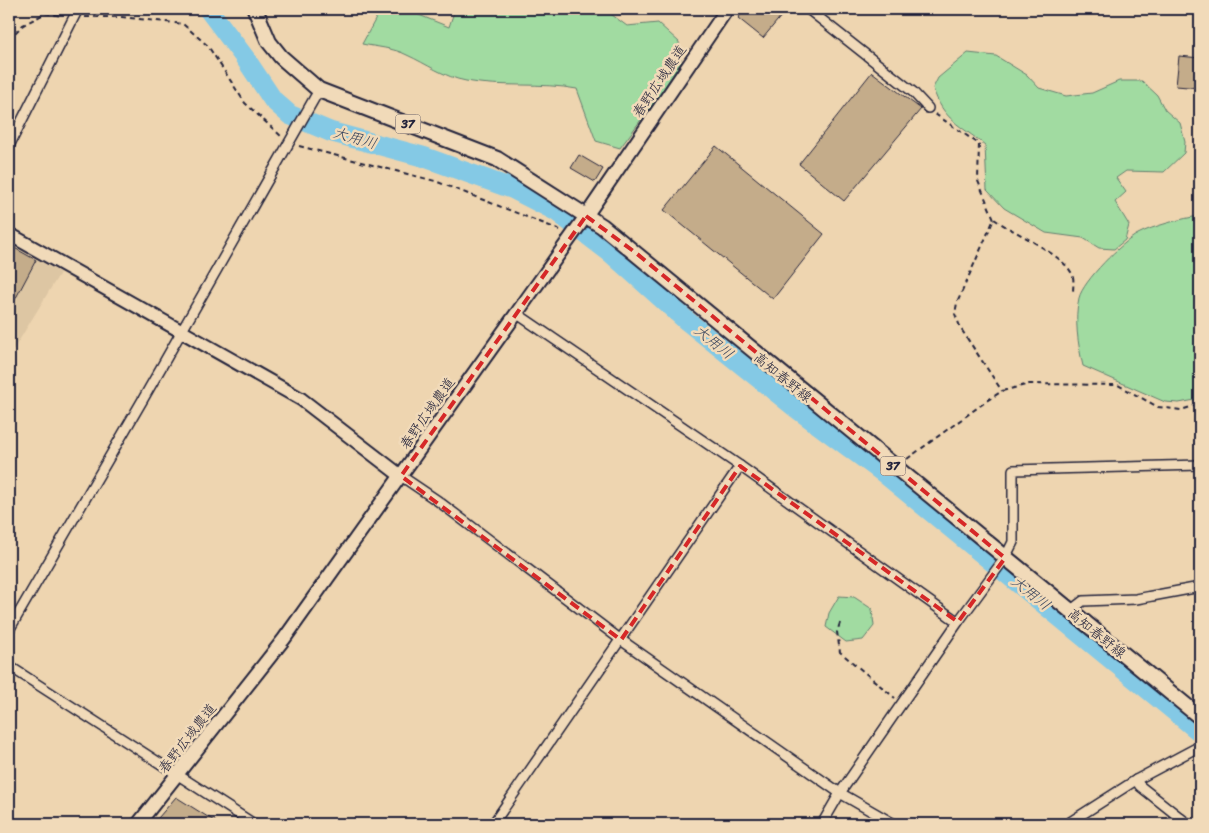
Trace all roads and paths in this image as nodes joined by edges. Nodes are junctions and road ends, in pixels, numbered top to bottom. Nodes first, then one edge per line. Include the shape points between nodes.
1 (255, 9) edge
2 (727, 9) edge
3 (808, 9) edge
4 (77, 12) edge
5 (9, 39) edge
6 (319, 90) junction
7 (928, 108) joint
8 (291, 142) junction
9 (9, 146) edge
10 (586, 216) junction
11 (994, 219) junction
12 (9, 234) edge
13 (572, 234) junction
14 (1073, 293) dead end
15 (516, 313) junction
16 (180, 332) junction
17 (1002, 391) junction
18 (1200, 404) edge
19 (1200, 465) edge
20 (740, 466) junction
21 (895, 468) junction
22 (401, 476) junction
23 (1004, 561) junction
24 (1200, 587) edge
25 (1070, 611) junction
26 (958, 622) junction
27 (840, 623) dead end
28 (9, 630) edge
29 (621, 640) junction
30 (9, 666) edge
31 (902, 704) junction
32 (1200, 717) edge
33 (1200, 746) edge
34 (1136, 780) junction
35 (173, 781) junction
36 (840, 793) junction
37 (138, 824) edge
38 (254, 824) edge
39 (492, 824) edge
40 (822, 824) edge
41 (894, 824) edge
42 (1067, 824) edge
43 (1188, 824) edge

1 - 6 main road, 高知春野線 / 37 via 269,42 281,57
2 - 10 street, 春野広域農道
3 - 7 street via 913,92
4 - 5 path via 46,13 23,25
4 - 8 path via 184,24 208,46 245,103
4 - 9 street
6 - 8 street
6 - 10 main road, 高知春野線 / 37 via 497,159
7 - 11 path via 979,144 978,181
8 - 13 path via 435,181
8 - 16 street
10 - 13 street, 春野広域農道
10 - 21 main road, 高知春野線 / 37 via 636,253 710,318
11 - 14 path via 1058,256 1073,275
11 - 17 path via 955,314 961,329
12 - 16 street
13 - 15 street, 春野広域農道
15 - 20 street
15 - 22 street, 春野広域農道
16 - 22 street via 301,399
16 - 28 street
17 - 18 path via 1029,384 1118,385 1158,407 1181,410
17 - 21 path
19 - 23 street via 1012,470 1013,542
20 - 26 street
20 - 29 street
21 - 23 main road, 高知春野線 / 37
22 - 29 street
22 - 35 street, 春野広域農道 via 284,639
23 - 25 main road, 高知春野線 / 37
23 - 26 street
24 - 25 street via 1136,599 1083,601
25 - 32 main road, 高知春野線 / 37
26 - 31 street
27 - 31 path via 837,632 840,652 845,659
29 - 36 street
29 - 39 street
30 - 35 street
31 - 36 street
33 - 34 street
34 - 42 street
34 - 43 street
35 - 37 street, 春野広域農道
35 - 38 street
36 - 40 street
36 - 41 street

